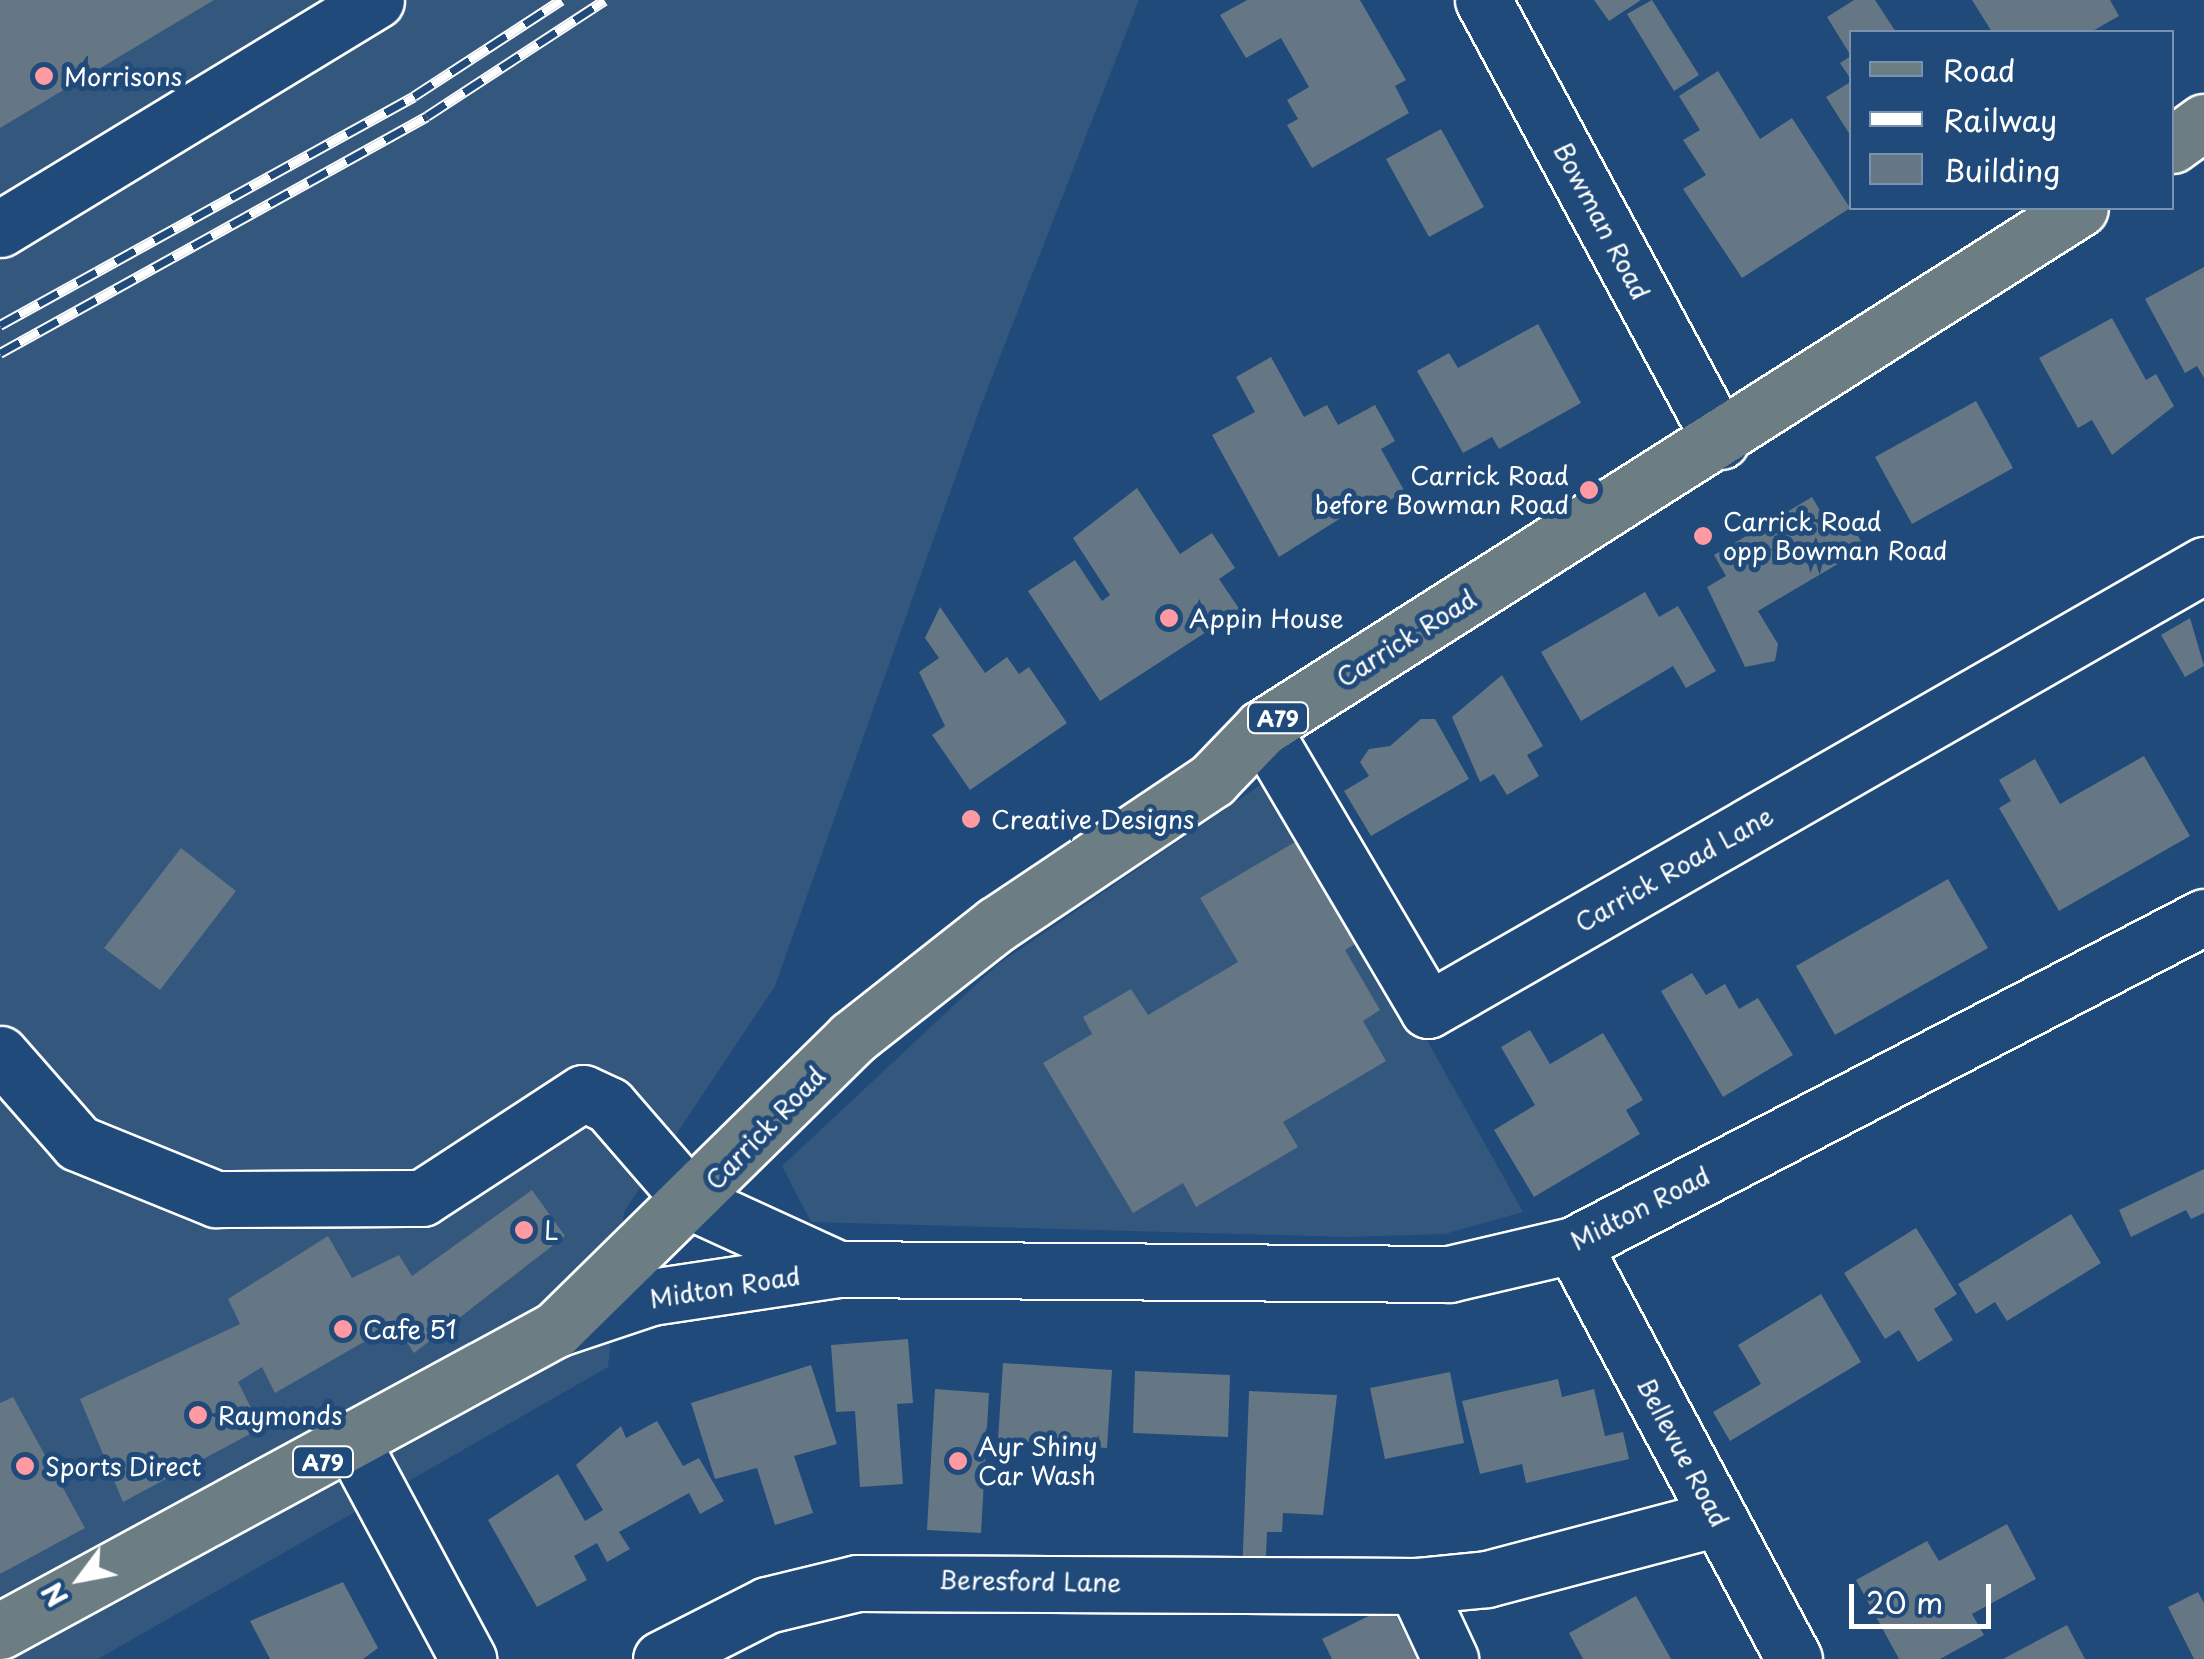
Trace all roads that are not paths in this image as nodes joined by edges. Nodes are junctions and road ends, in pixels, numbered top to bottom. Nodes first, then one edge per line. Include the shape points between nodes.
1 (376, 0) edge
2 (1483, 0) edge
3 (2204, 122) edge
4 (2174, 143) edge
5 (2077, 210) edge
6 (0, 229) edge
7 (1721, 441) junction
8 (2204, 565) edge
9 (1262, 728) junction
10 (2204, 917) edge
11 (0, 1054) edge
12 (694, 1203) junction
13 (1573, 1245) junction
14 (838, 1269) junction
15 (556, 1329) junction
16 (354, 1446) junction
17 (1718, 1518) junction
18 (1416, 1586) junction
19 (0, 1631) edge
20 (468, 1659) edge
21 (661, 1659) edge
22 (1450, 1659) edge
23 (1794, 1659) edge

1 - 6 street
2 - 7 street, Bowman Road
3 - 4 main road
5 - 7 main road, Carrick Road / A79
7 - 9 main road, Carrick Road / A79
8 - 9 street, Carrick Road Lane via 1428,1010
9 - 12 main road, Carrick Road / A79 via 1212,780 998,924 852,1038
10 - 13 street, Midton Road
11 - 12 street via 78,1143 216,1198 422,1198 583,1092 609,1105
12 - 14 street, Midton Road
12 - 15 main road, Carrick Road / A79
13 - 14 street, Midton Road via 1449,1274
13 - 17 street, Bellevue Road
14 - 15 street, Midton Road via 652,1297
15 - 16 main road, A79
16 - 19 main road, A79
16 - 20 street
17 - 18 street, Beresford Lane via 1486,1580
17 - 23 street, Bellevue Road
18 - 21 street, Beresford Lane via 858,1583 766,1605
18 - 22 street

